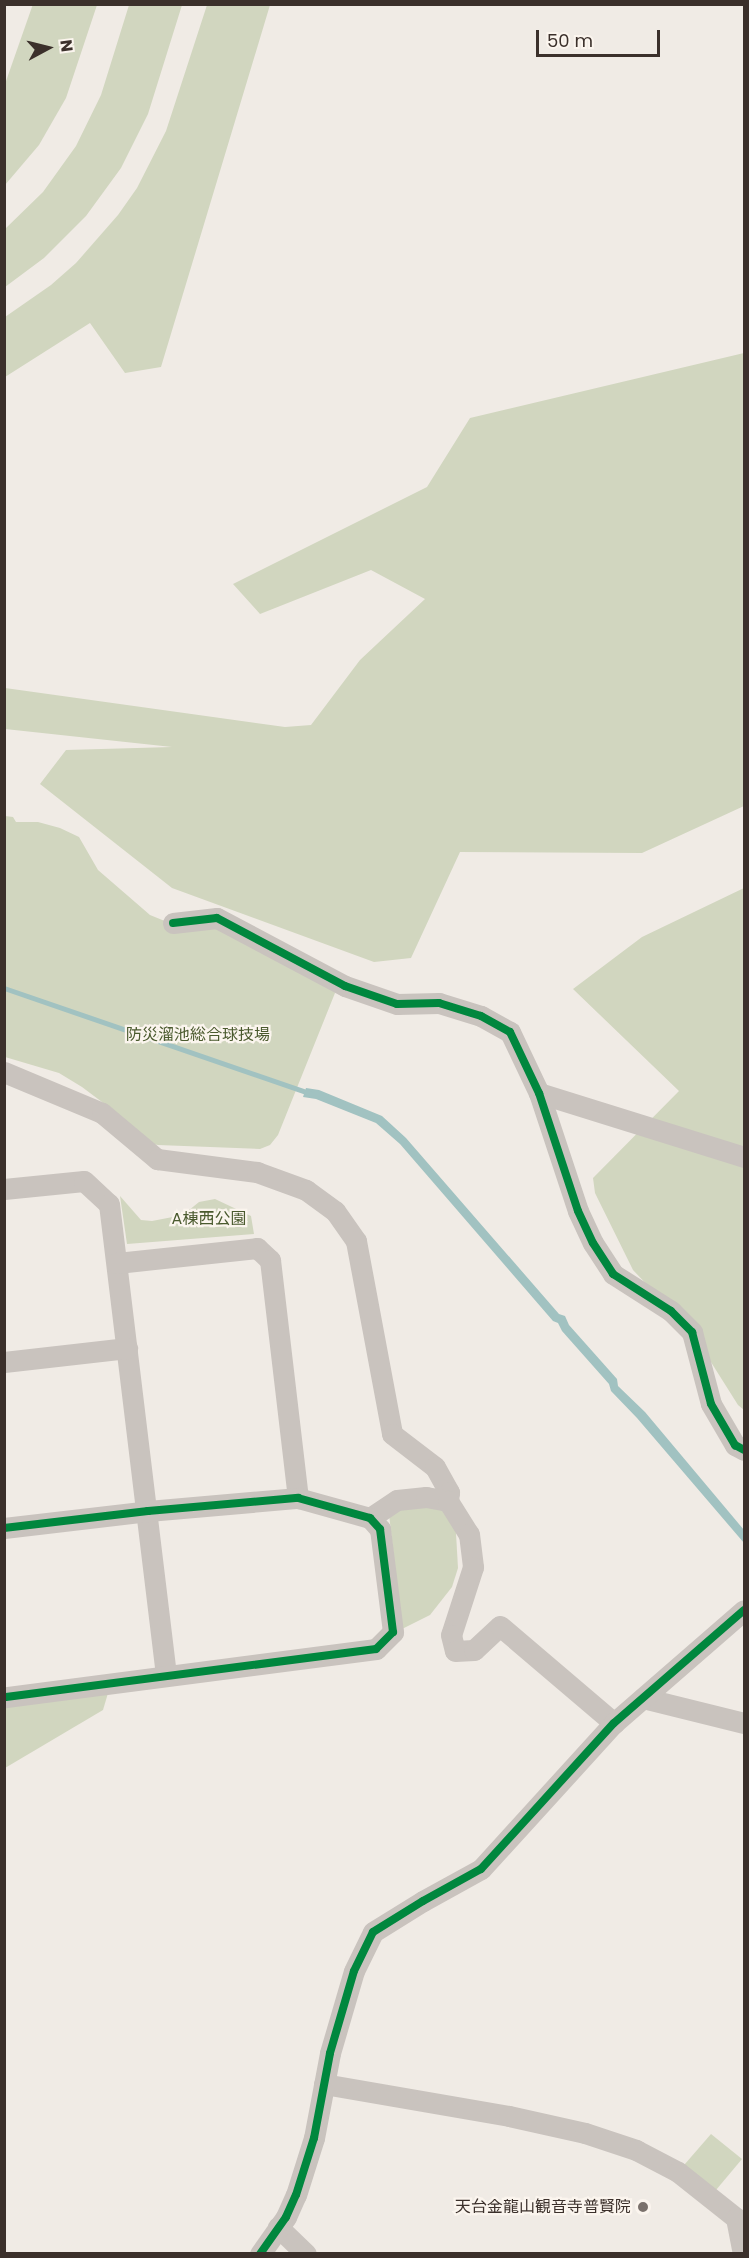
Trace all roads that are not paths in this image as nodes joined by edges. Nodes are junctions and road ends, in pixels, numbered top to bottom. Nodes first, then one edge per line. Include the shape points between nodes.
1 (173, 923) dead end
2 (4, 1072) edge
3 (539, 1093) junction
4 (744, 1157) edge
5 (4, 1189) edge
6 (117, 1263) junction
7 (127, 1348) junction
8 (4, 1362) edge
9 (744, 1450) edge
10 (298, 1498) junction
11 (448, 1501) junction
12 (148, 1511) junction
13 (370, 1518) junction
14 (4, 1528) edge
15 (744, 1610) edge
16 (166, 1676) junction
17 (4, 1697) edge
18 (644, 1698) junction
19 (614, 1723) junction
20 (744, 1723) edge
21 (324, 2084) junction
22 (278, 2227) junction
23 (260, 2253) edge
24 (306, 2253) edge
25 (743, 2253) edge

1 - 3 street via 217,918 345,986 398,1005 439,1004 481,1016 510,1032
2 - 11 street via 102,1113 156,1159 257,1172 306,1190 335,1211 356,1241 392,1434 435,1467 449,1492
3 - 4 street
3 - 9 street via 578,1211 593,1244 613,1274 671,1311 692,1332 711,1404 735,1445
5 - 6 street via 84,1181 109,1204
6 - 7 street
6 - 10 street via 257,1248 270,1260
7 - 8 street
7 - 12 street
10 - 12 street
10 - 13 street
11 - 13 street via 426,1497 397,1500
11 - 19 street via 469,1534 473,1567 451,1635 455,1651 474,1650 501,1626
12 - 14 street
12 - 16 street
13 - 16 street via 380,1529 393,1632 376,1649
15 - 18 street
16 - 17 street
18 - 19 street
18 - 20 street
19 - 21 street via 481,1869 373,1932 354,1971
21 - 22 street via 307,2161 296,2195
21 - 25 street via 509,2116 585,2133 636,2150 678,2172 736,2218
22 - 23 street
22 - 24 street

